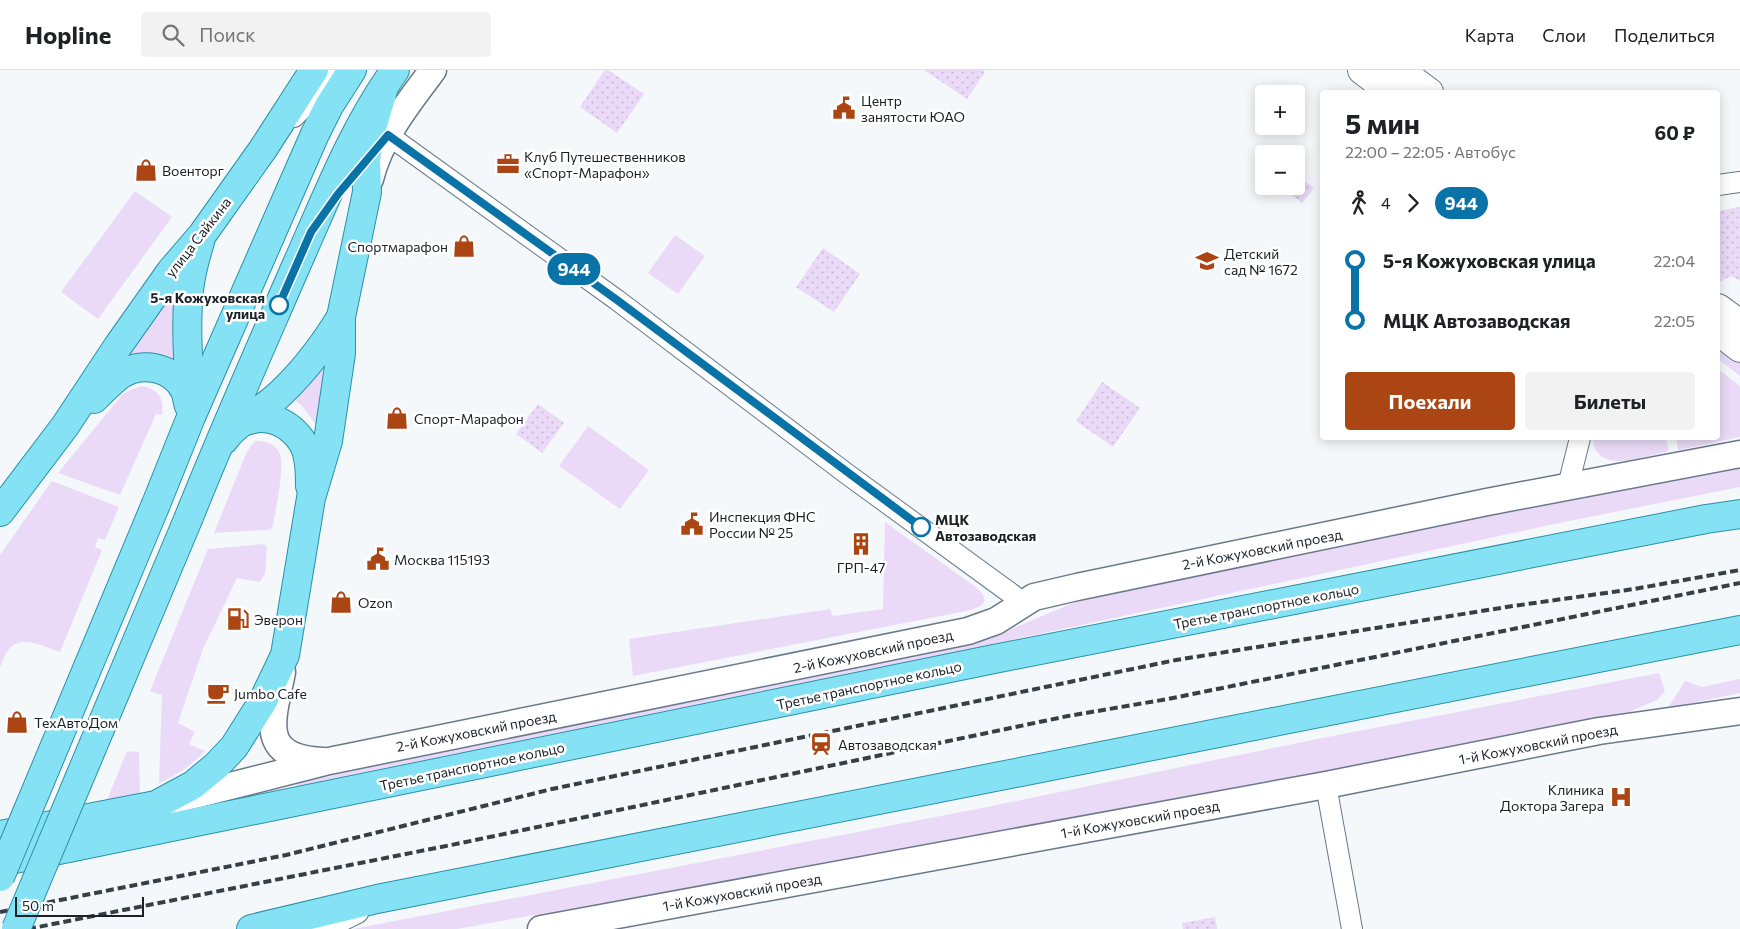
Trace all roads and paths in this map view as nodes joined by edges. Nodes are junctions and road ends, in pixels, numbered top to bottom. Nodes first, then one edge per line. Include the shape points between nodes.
1 (340, 70) edge
2 (352, 70) edge
3 (432, 70) edge
4 (1362, 70) edge
5 (1399, 70) edge
6 (306, 73) edge
7 (390, 79) edge
8 (1388, 90) edge
9 (1426, 90) edge
10 (388, 135) junction
11 (262, 148) junction
12 (366, 159) junction
13 (1740, 182) edge
14 (1720, 185) edge
15 (367, 192) junction
16 (311, 232) junction
17 (202, 236) junction
18 (1720, 309) edge
19 (341, 317) junction
20 (1740, 324) edge
21 (1720, 333) edge
22 (1740, 348) edge
23 (191, 417) junction
24 (242, 422) junction
25 (65, 426) junction
26 (1580, 440) edge
27 (1740, 454) edge
28 (213, 456) junction
29 (1568, 486) junction
30 (311, 498) junction
31 (2, 505) edge
32 (1740, 514) edge
33 (1021, 604) junction
34 (1740, 630) edge
35 (285, 655) junction
36 (1740, 711) edge
37 (329, 761) junction
38 (1326, 785) junction
39 (156, 805) junction
40 (0, 835) edge
41 (0, 862) edge
42 (0, 877) edge
43 (377, 899) junction
44 (16, 929) edge
45 (252, 929) edge
46 (316, 929) edge
47 (541, 929) edge
48 (1352, 929) edge

1 - 11 street, улица Сайкина
2 - 23 main road via 315,134
3 - 10 street
4 - 8 main road
5 - 9 main road
6 - 11 main road
7 - 12 main road via 371,131
7 - 16 main road via 359,128
10 - 12 street
10 - 15 street via 374,165
10 - 33 street via 617,300
11 - 17 main road, улица Сайкина
12 - 15 main road
12 - 16 street
13 - 14 street
15 - 19 main road
16 - 28 main road
17 - 23 main road via 189,290
17 - 25 main road, улица Сайкина via 172,271
18 - 20 main road
19 - 24 main road via 325,344 290,386
19 - 30 main road via 341,353 328,440
21 - 22 main road
23 - 25 main road via 185,391 179,381 153,367 137,367 121,375
23 - 42 main road, bridge
24 - 28 main road
24 - 30 main road via 271,418 295,432 308,457
25 - 31 main road, улица Сайкина
26 - 29 street
27 - 29 street, 2-й Кожуховский проезд
28 - 44 main road, bridge
29 - 33 street, 2-й Кожуховский проезд via 1077,587 1034,597
30 - 35 main road
32 - 41 main road, Третье транспортное кольцо via 994,659
33 - 37 street, 2-й Кожуховский проезд via 996,621 968,631
34 - 43 main road
35 - 37 street via 272,725 274,737 292,754 307,760
35 - 39 main road via 263,701 234,747 193,784
36 - 38 street, 1-й Кожуховский проезд via 1599,732
37 - 39 street, 2-й Кожуховский проезд
38 - 47 street, 1-й Кожуховский проезд
38 - 48 street
39 - 40 main road, 2-й Кожуховский проезд
43 - 45 main road
43 - 46 main road

